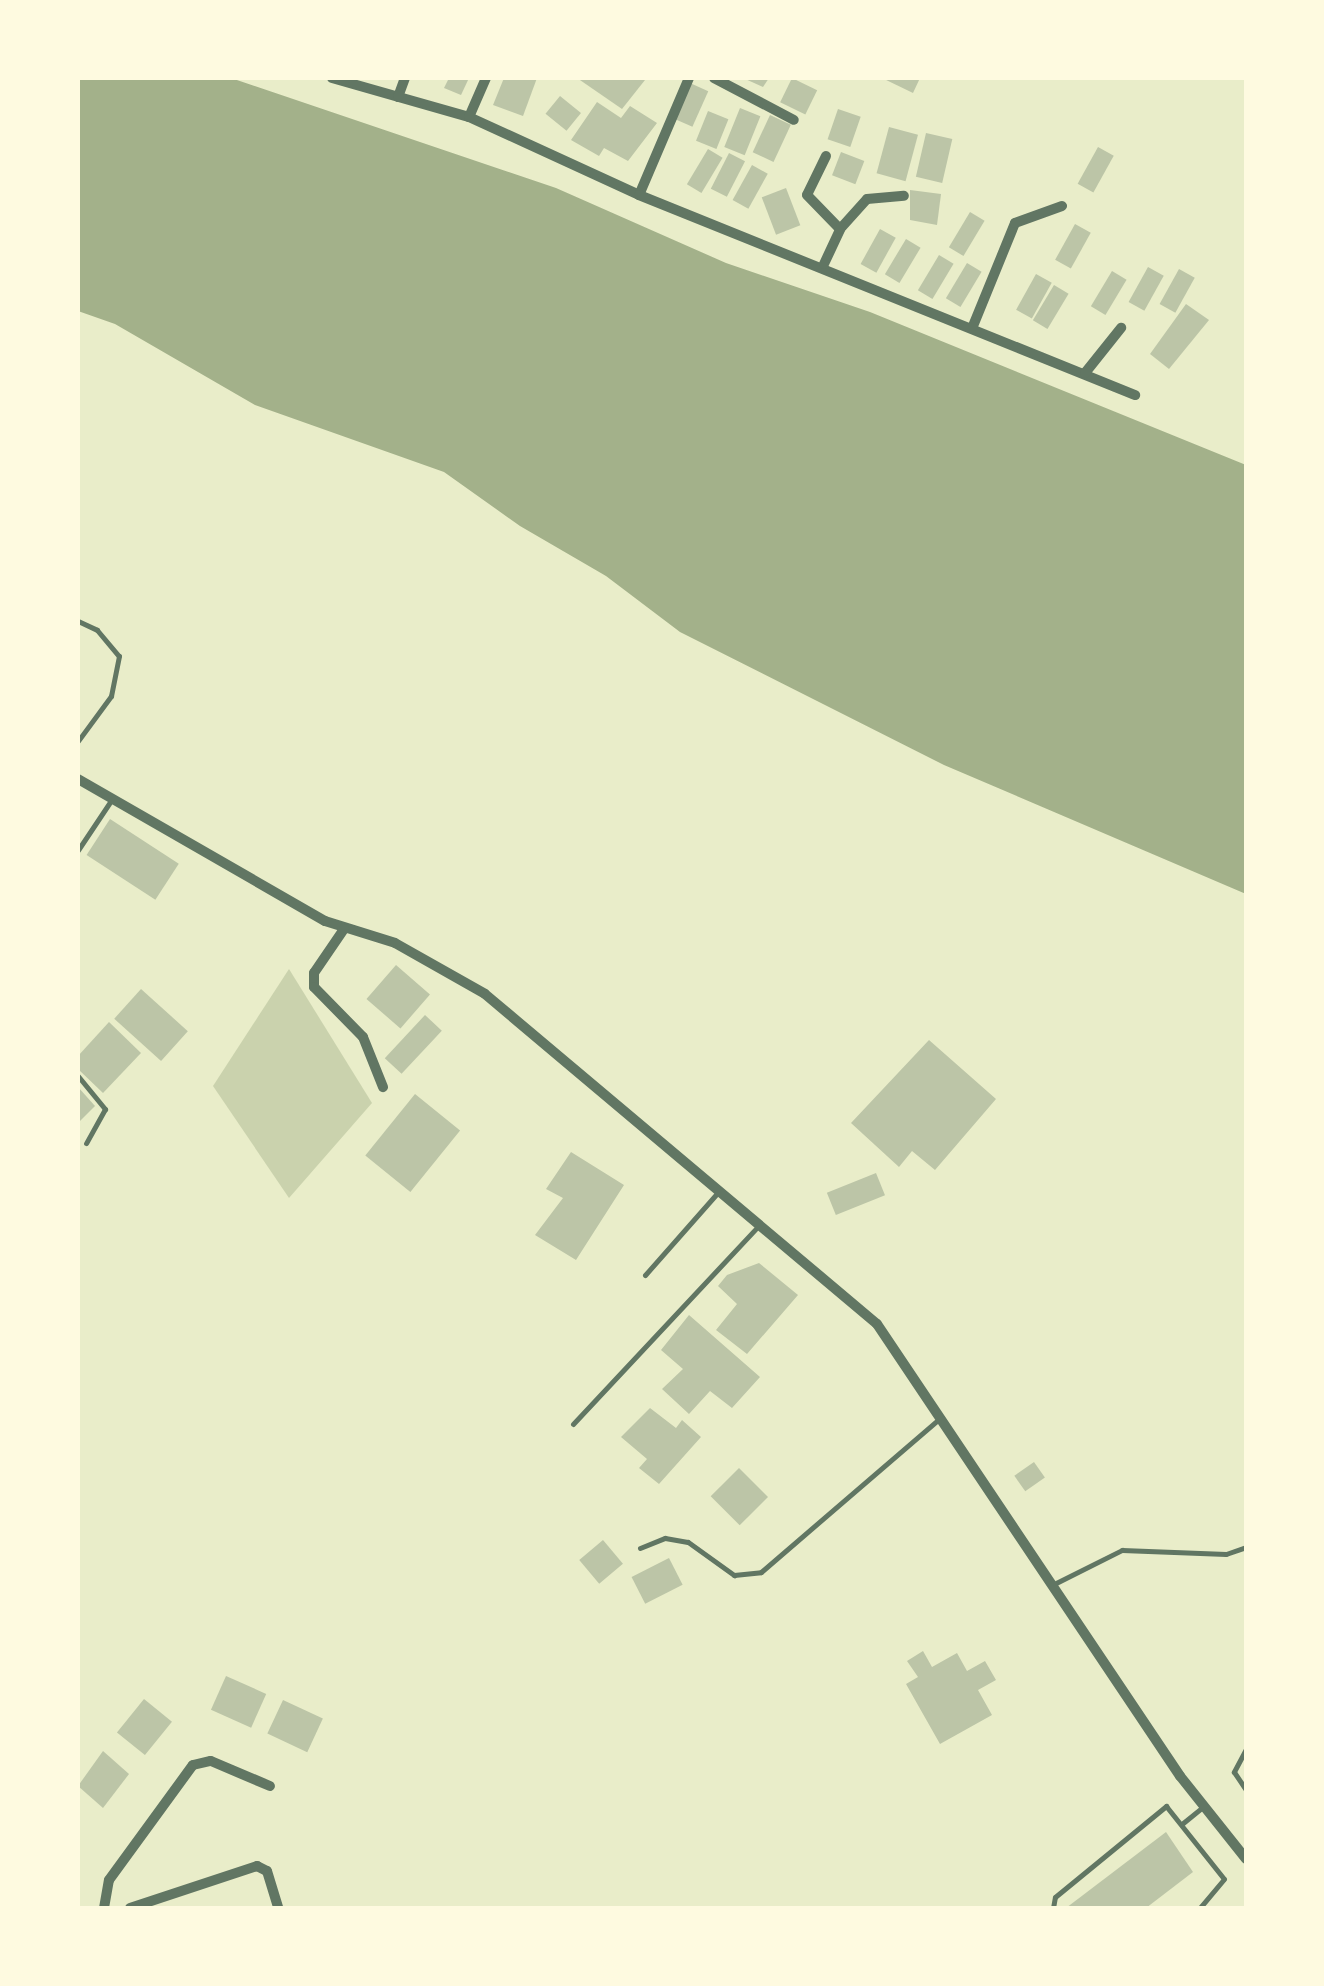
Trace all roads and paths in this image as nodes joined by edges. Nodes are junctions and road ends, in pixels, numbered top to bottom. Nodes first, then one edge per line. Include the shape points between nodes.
1 (332, 78) edge
2 (405, 78) edge
3 (486, 78) edge
4 (689, 78) edge
5 (714, 78) edge
6 (398, 97) junction
7 (469, 117) junction
8 (794, 120) dead end
9 (826, 156) dead end
10 (639, 195) junction
11 (904, 196) dead end
12 (1062, 206) dead end
13 (840, 230) junction
14 (824, 264) junction
15 (973, 326) junction
16 (1121, 328) dead end
17 (1085, 373) junction
18 (1135, 395) dead end
19 (78, 621) edge
20 (78, 741) edge
21 (78, 779) edge
22 (112, 799) junction
23 (78, 850) edge
24 (344, 929) junction
25 (78, 1076) edge
26 (383, 1087) dead end
27 (86, 1143) dead end
28 (718, 1191) junction
29 (760, 1224) junction
30 (644, 1275) dead end
31 (944, 1415) junction
32 (573, 1424) dead end
33 (1246, 1547) edge
34 (640, 1548) dead end
35 (1056, 1583) junction
36 (1246, 1749) edge
37 (270, 1786) dead end
38 (1246, 1790) edge
39 (1203, 1807) junction
40 (1183, 1823) junction
41 (1246, 1858) edge
42 (104, 1908) edge
43 (130, 1908) edge
44 (278, 1908) edge
45 (1053, 1908) edge
46 (1200, 1908) edge

1 - 6 street
2 - 6 street
3 - 7 street
4 - 10 street
5 - 8 street
6 - 7 street
7 - 10 street
9 - 13 street via 807,195
10 - 14 street
11 - 13 street via 874,194
12 - 15 street via 1016,223
13 - 14 street
14 - 15 street
15 - 17 street
16 - 17 street
17 - 18 street
19 - 20 lane via 97,630 119,656 111,696
21 - 22 street
22 - 23 lane
22 - 24 street
24 - 26 street via 314,974 314,987 363,1036
24 - 28 street via 395,942 485,994
25 - 27 lane via 105,1109
28 - 29 street
28 - 30 lane
29 - 31 street via 877,1324
29 - 32 lane
31 - 34 lane via 761,1572 734,1575 688,1542 665,1538
31 - 35 street
33 - 35 lane via 1226,1554 1122,1550
35 - 39 street
36 - 38 lane via 1234,1772
37 - 42 street via 211,1761 193,1765 109,1880
39 - 40 lane
39 - 41 street
40 - 45 lane via 1166,1806 1056,1897
40 - 46 lane via 1224,1879
43 - 44 street via 263,1866

